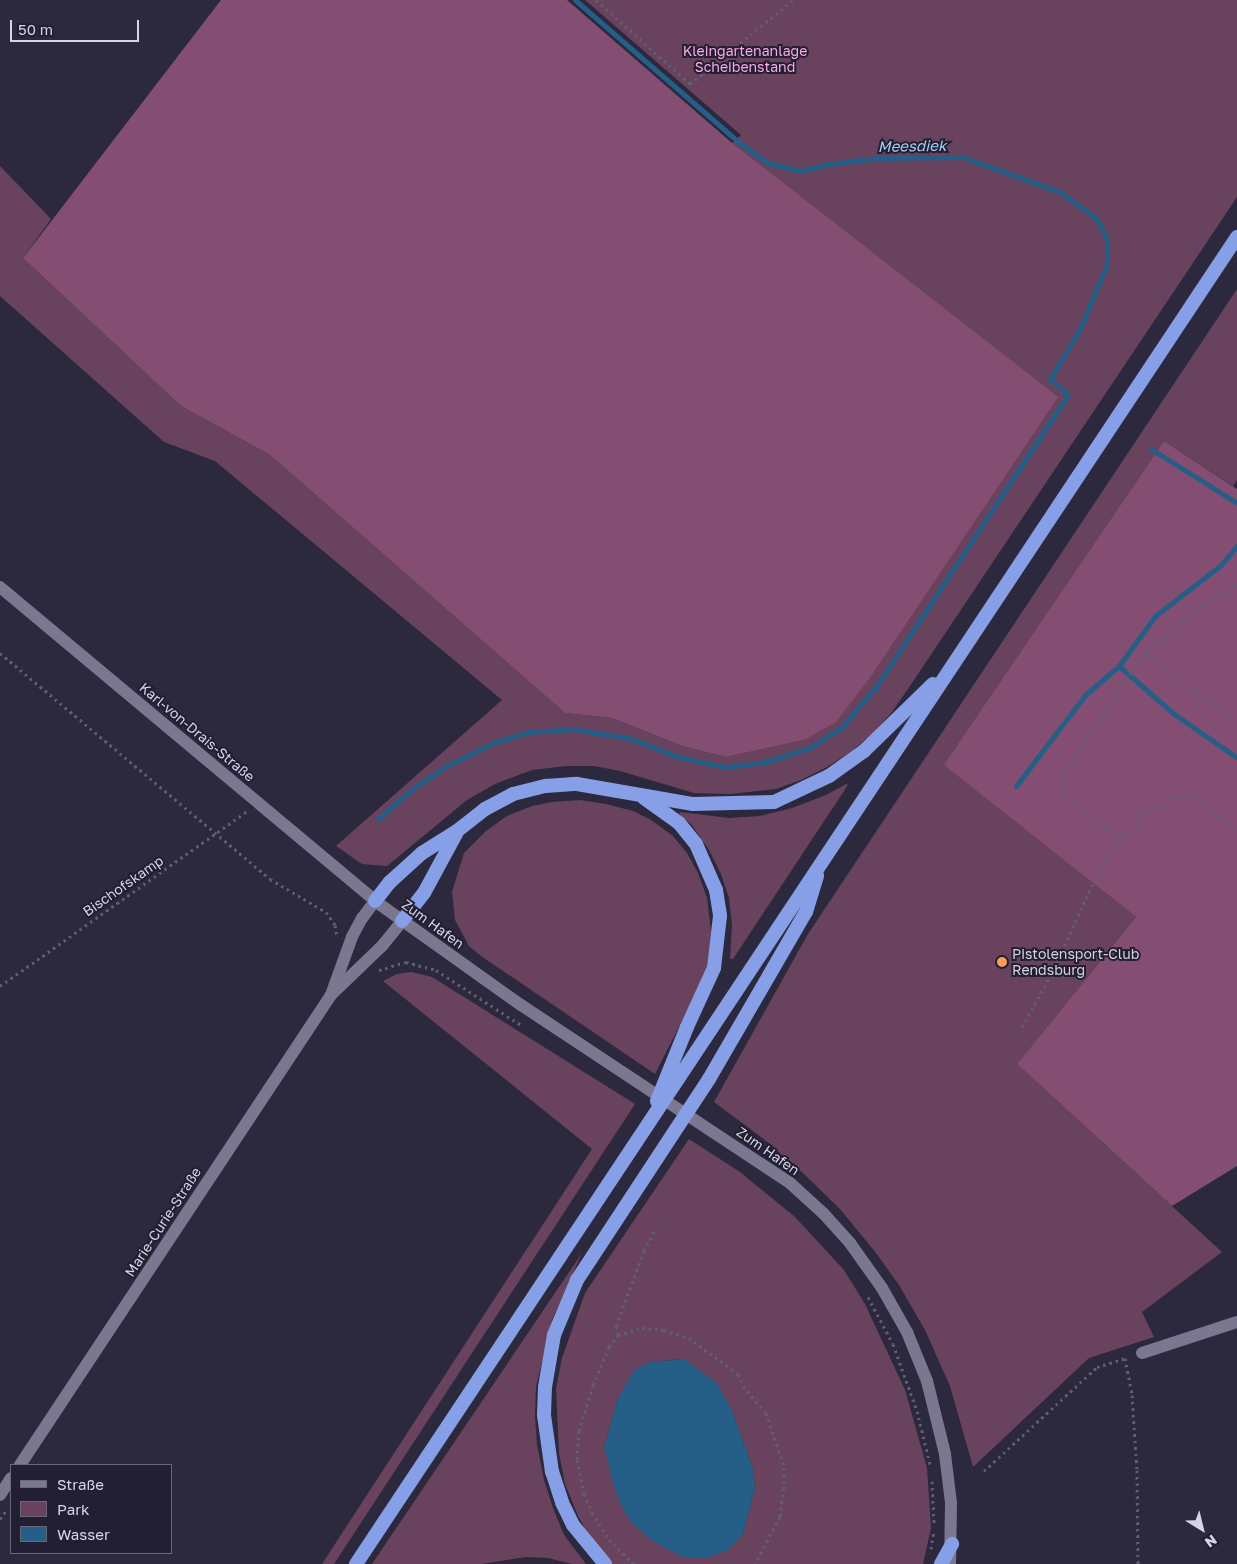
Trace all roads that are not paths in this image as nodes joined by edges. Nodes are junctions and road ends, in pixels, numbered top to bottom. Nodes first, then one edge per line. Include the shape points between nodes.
1 (1237, 237) edge
2 (0, 587) edge
3 (953, 665) junction
4 (642, 797) junction
5 (458, 831) junction
6 (821, 861) junction
7 (375, 901) junction
8 (402, 921) junction
9 (330, 995) junction
10 (645, 1131) junction
11 (1237, 1322) edge
12 (1142, 1353) dead end
13 (21, 1464) edge
14 (10, 1480) edge
15 (0, 1495) edge
16 (952, 1544) junction
17 (356, 1564) edge
18 (605, 1564) edge
19 (941, 1564) edge
20 (950, 1564) edge

1 - 3 highway
2 - 7 street, Karl-von-Drais-Straße
3 - 4 highway via 864,751 829,776 774,802 693,804
3 - 6 highway
4 - 5 highway via 577,784 546,786 513,794 485,809
4 - 10 highway via 679,823 696,844 716,890 720,916 714,968
5 - 7 highway via 422,852
5 - 8 highway via 424,893
6 - 10 highway
6 - 18 highway via 806,912 709,1080 577,1280 554,1335 544,1415 552,1472 573,1525
7 - 8 street, Zum Hafen
7 - 9 street, Marie-Curie-Straße via 352,937
8 - 9 street, Marie-Curie-Straße via 382,946
8 - 16 street, Zum Hafen via 520,1005 750,1154 790,1183 850,1243 882,1288 907,1332 927,1381 945,1454
9 - 13 street, Marie-Curie-Straße
10 - 17 highway
11 - 12 street
14 - 15 street
16 - 19 highway
16 - 20 street, Zum Hafen

